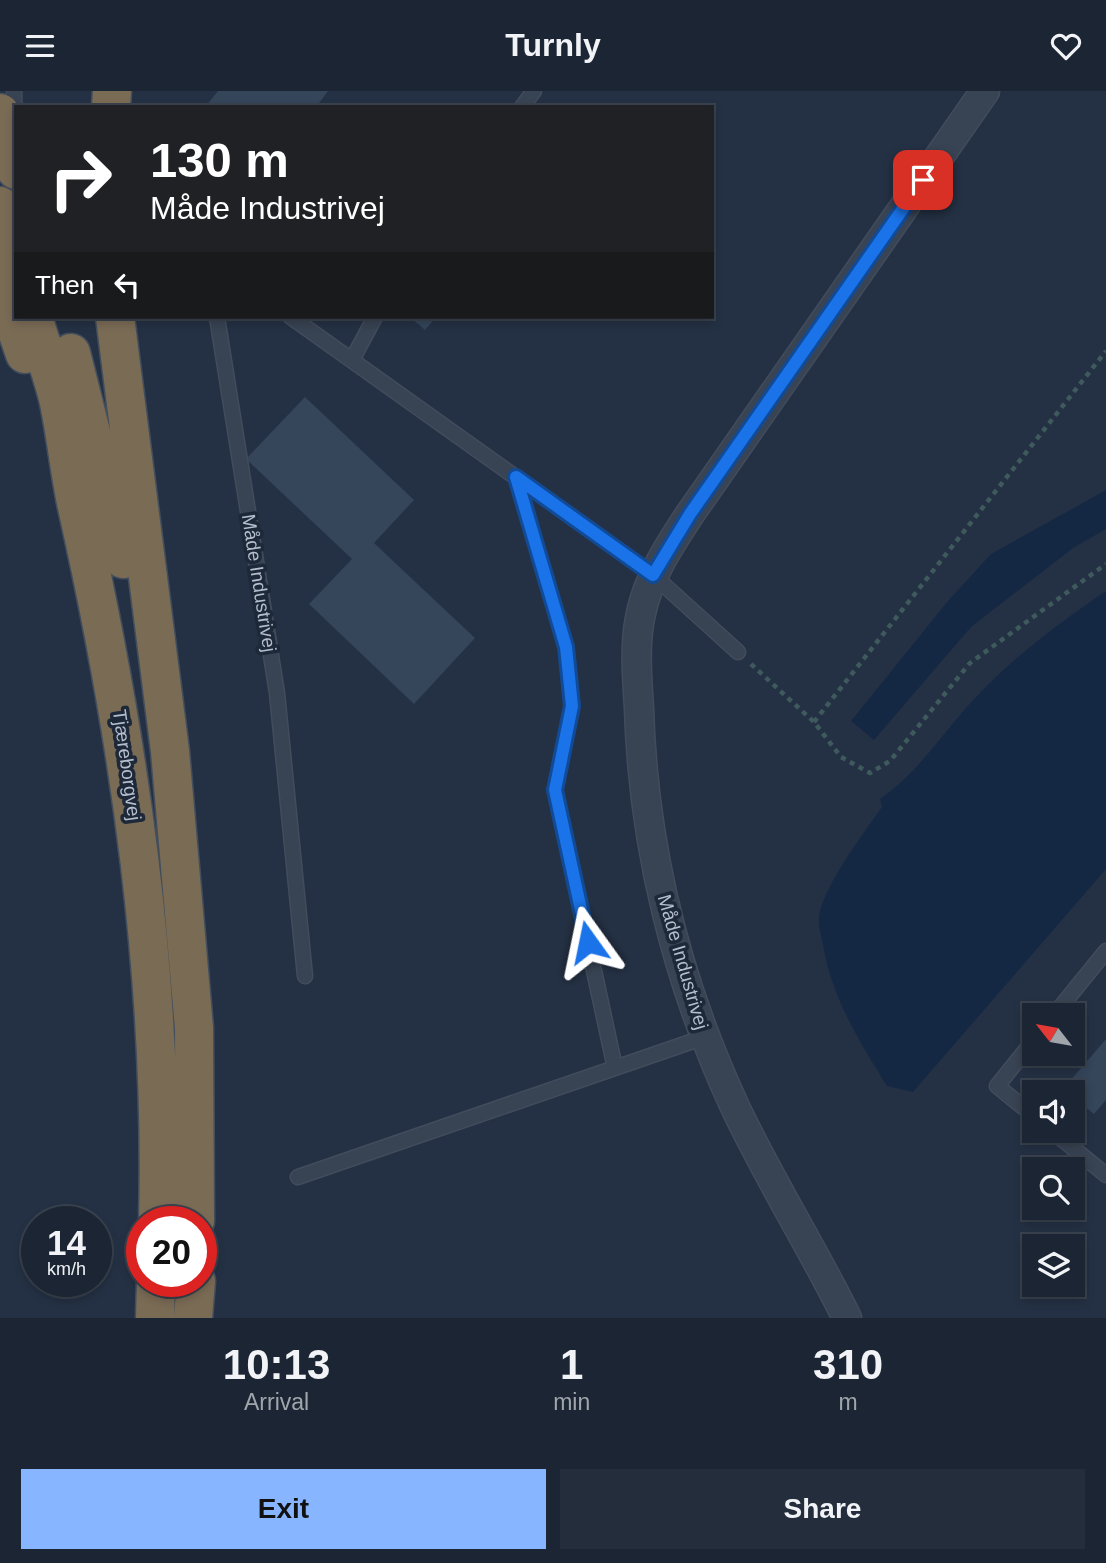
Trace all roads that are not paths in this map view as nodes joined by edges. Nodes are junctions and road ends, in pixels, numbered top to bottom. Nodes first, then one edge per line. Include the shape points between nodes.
1 (985, 91) edge
2 (0, 113) edge
3 (14, 163) edge
4 (0, 207) edge
5 (14, 252) edge
6 (0, 282) edge
7 (34, 319) edge
8 (61, 319) edge
9 (115, 319) edge
10 (218, 319) edge
11 (294, 319) edge
12 (374, 319) edge
13 (352, 360) junction
14 (70, 477) junction
15 (516, 477) junction
16 (653, 575) junction
17 (738, 652) road end
18 (170, 751) junction
19 (1106, 951) edge
20 (305, 976) dead end
21 (1064, 1003) edge
22 (705, 1037) junction
23 (1022, 1055) edge
24 (615, 1068) junction
25 (1022, 1107) edge
26 (1067, 1143) edge
27 (1106, 1175) edge
28 (298, 1177) dead end
29 (158, 1206) edge
30 (195, 1206) edge
31 (156, 1297) edge
32 (195, 1297) edge
33 (155, 1318) edge
34 (193, 1318) edge
35 (847, 1318) edge

1 - 16 street, Måde Industrivej via 690,514
2 - 3 highway
4 - 5 highway
6 - 14 highway
7 - 14 highway, Tjæreborgvej via 58,398
8 - 18 highway, Tjæreborgvej via 83,392
9 - 18 highway, Tjæreborgvej
10 - 20 lane, Måde Industrivej via 277,693
11 - 13 lane
12 - 13 lane
13 - 15 lane
14 - 29 highway, Tjæreborgvej via 116,692 134,811 150,973 160,1150
15 - 16 lane
15 - 24 lane via 566,647 572,706 555,790
16 - 17 lane
16 - 22 street, Måde Industrivej via 641,614 637,654 645,806 665,905
18 - 30 highway, Tjæreborgvej via 194,1028
19 - 21 lane
22 - 24 lane
22 - 35 street, Måde Industrivej via 736,1109
23 - 25 lane via 997,1086
24 - 28 lane
26 - 27 lane
31 - 33 highway
32 - 34 highway

